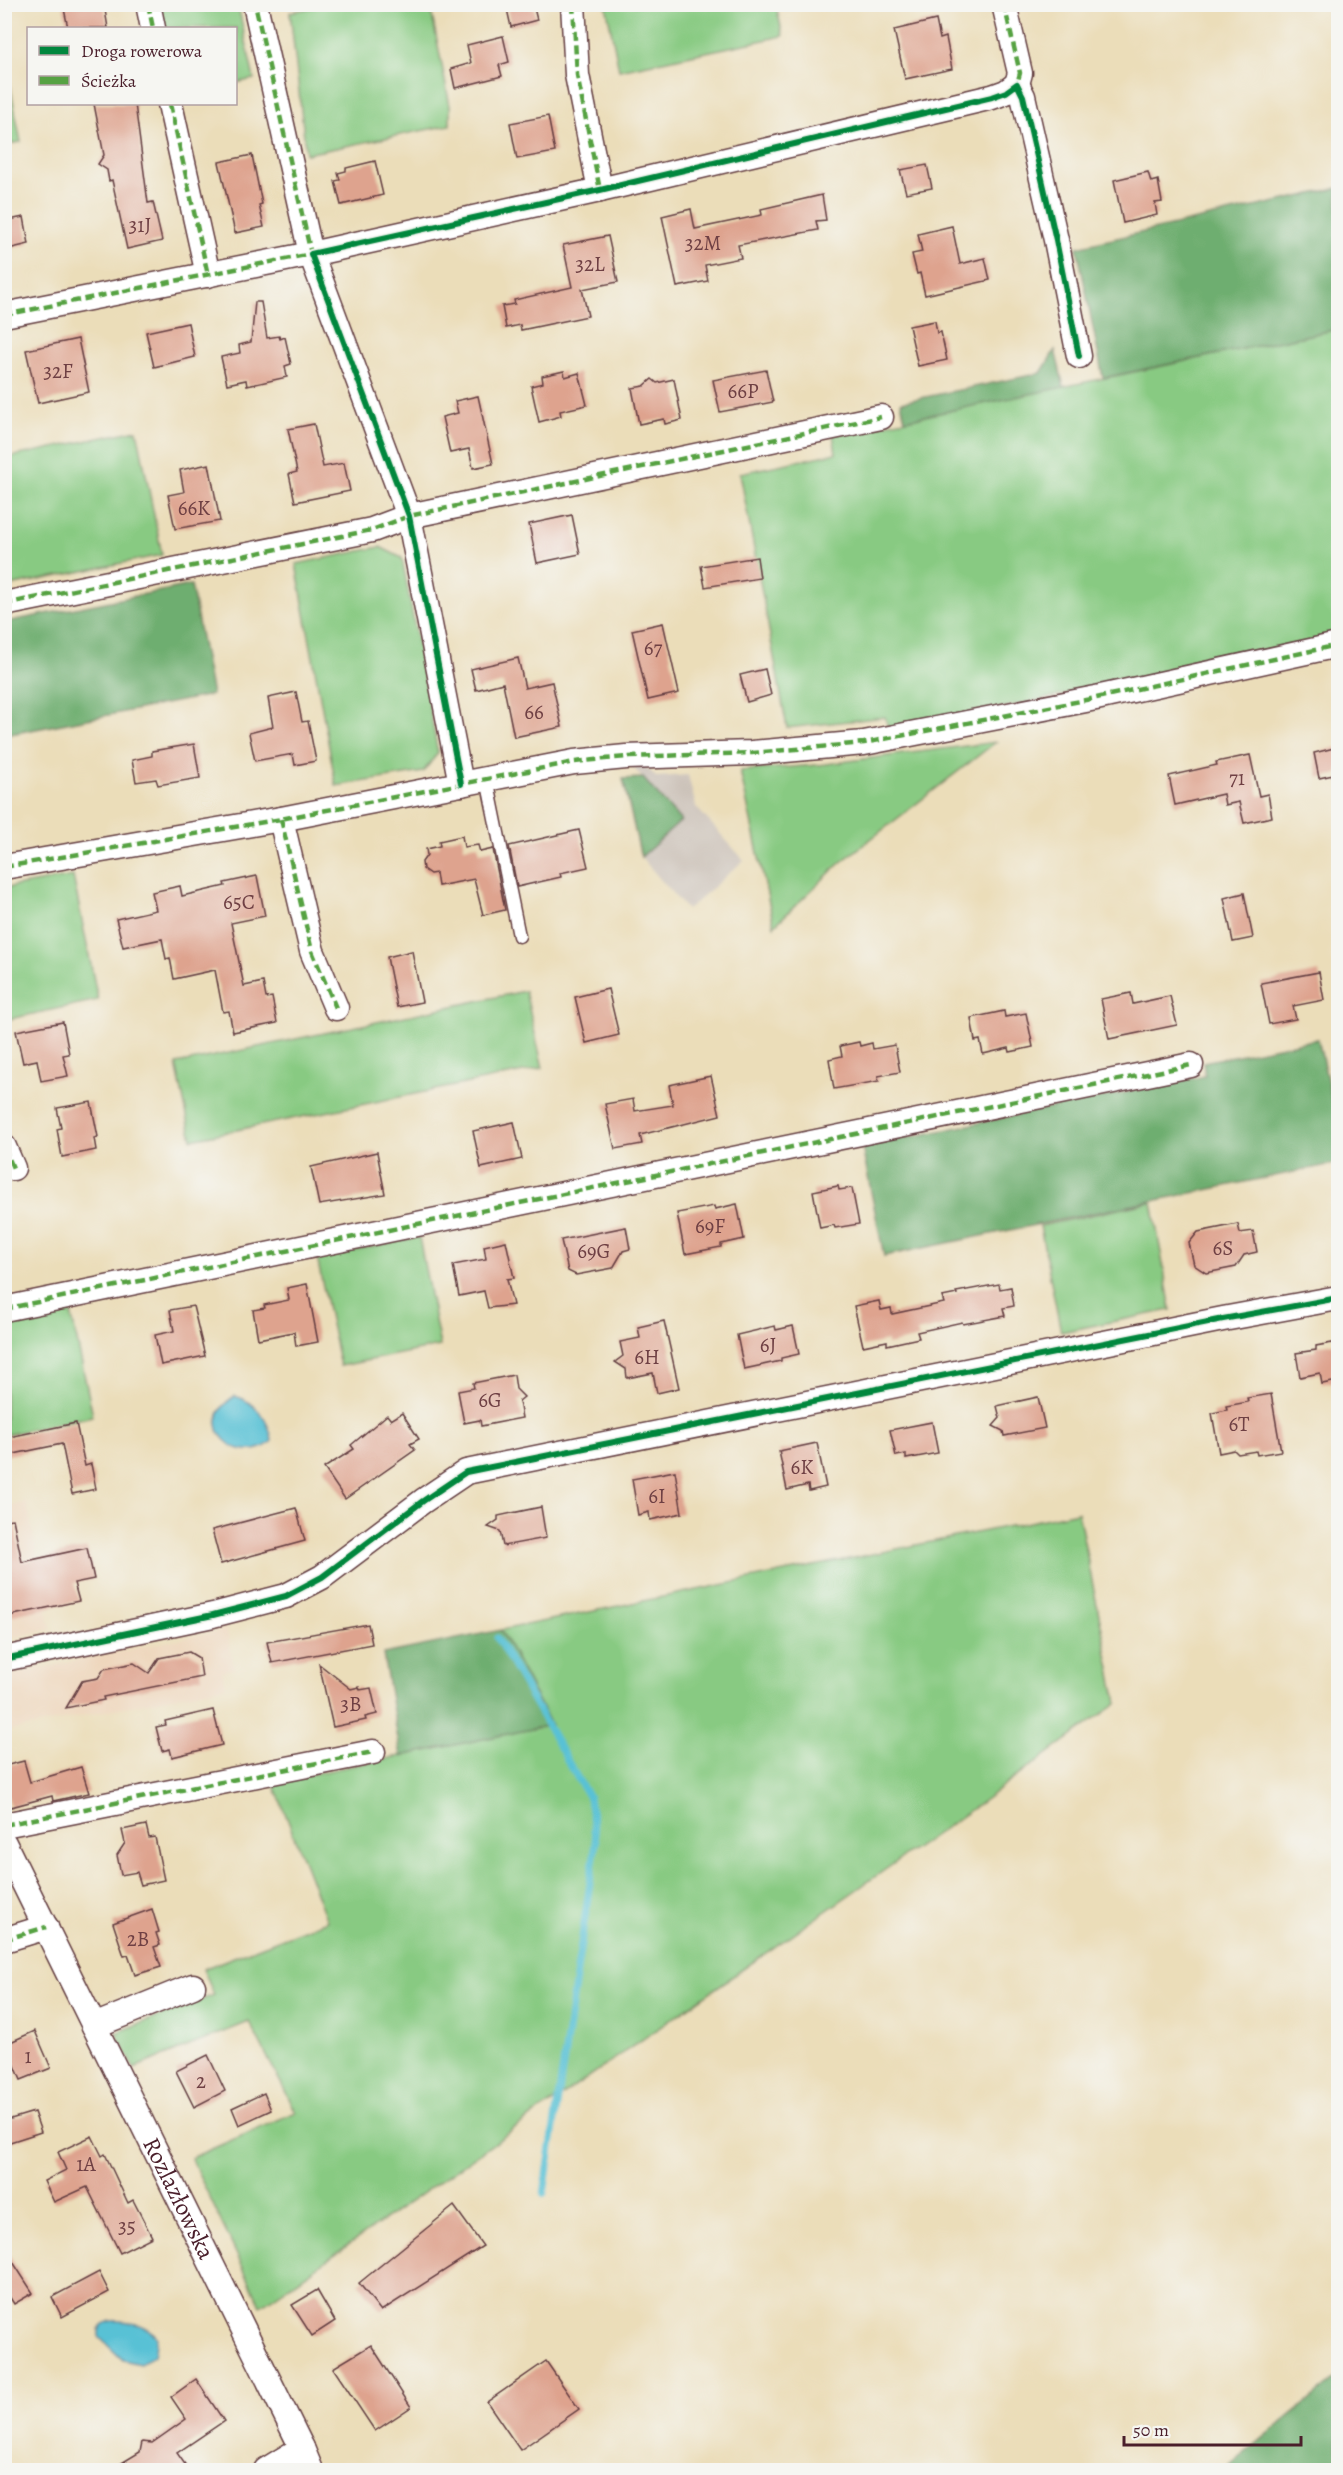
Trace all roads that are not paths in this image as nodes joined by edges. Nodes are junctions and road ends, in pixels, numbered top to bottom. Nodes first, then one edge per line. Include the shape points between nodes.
1 (148, 4) edge
2 (255, 4) edge
3 (573, 4) edge
4 (1004, 4) edge
5 (153, 27) edge
6 (1017, 84) junction
7 (170, 105) edge
8 (600, 190) junction
9 (311, 254) junction
10 (208, 275) junction
11 (4, 315) edge
12 (1079, 356) dead end
13 (881, 417) dead end
14 (409, 516) junction
15 (4, 604) edge
16 (1338, 645) edge
17 (487, 779) junction
18 (461, 784) junction
19 (281, 819) junction
20 (4, 867) edge
21 (519, 936) dead end
22 (336, 1008) dead end
23 (1191, 1065) dead end
24 (1338, 1298) edge
25 (4, 1310) edge
26 (4, 1659) edge
27 (373, 1752) dead end
28 (4, 1825) edge
29 (4, 1843) edge
30 (46, 1927) junction
31 (4, 1940) edge
32 (193, 1986) dead end
33 (94, 2025) junction
34 (302, 2448) junction
35 (266, 2470) edge
36 (311, 2470) edge

1 - 5 street
2 - 9 street
3 - 8 street via 578,75
4 - 6 street via 1020,73
6 - 8 street via 992,97
6 - 12 street via 1036,152
7 - 10 street
8 - 9 street
9 - 10 street
9 - 14 street
10 - 11 street
13 - 14 street
14 - 15 street via 372,530
14 - 18 street
16 - 17 street via 864,743 752,753 626,757 574,762
17 - 18 street
17 - 21 lane
18 - 19 street
19 - 20 street
19 - 22 street via 312,951
23 - 25 street
24 - 26 street via 466,1472 322,1577 286,1596
27 - 28 street
29 - 30 street, Rozlazłowska
30 - 31 street
30 - 33 street, Rozlazłowska
32 - 33 street
33 - 34 street, Rozlazłowska
34 - 35 street
34 - 36 street, Rozlazłowska

